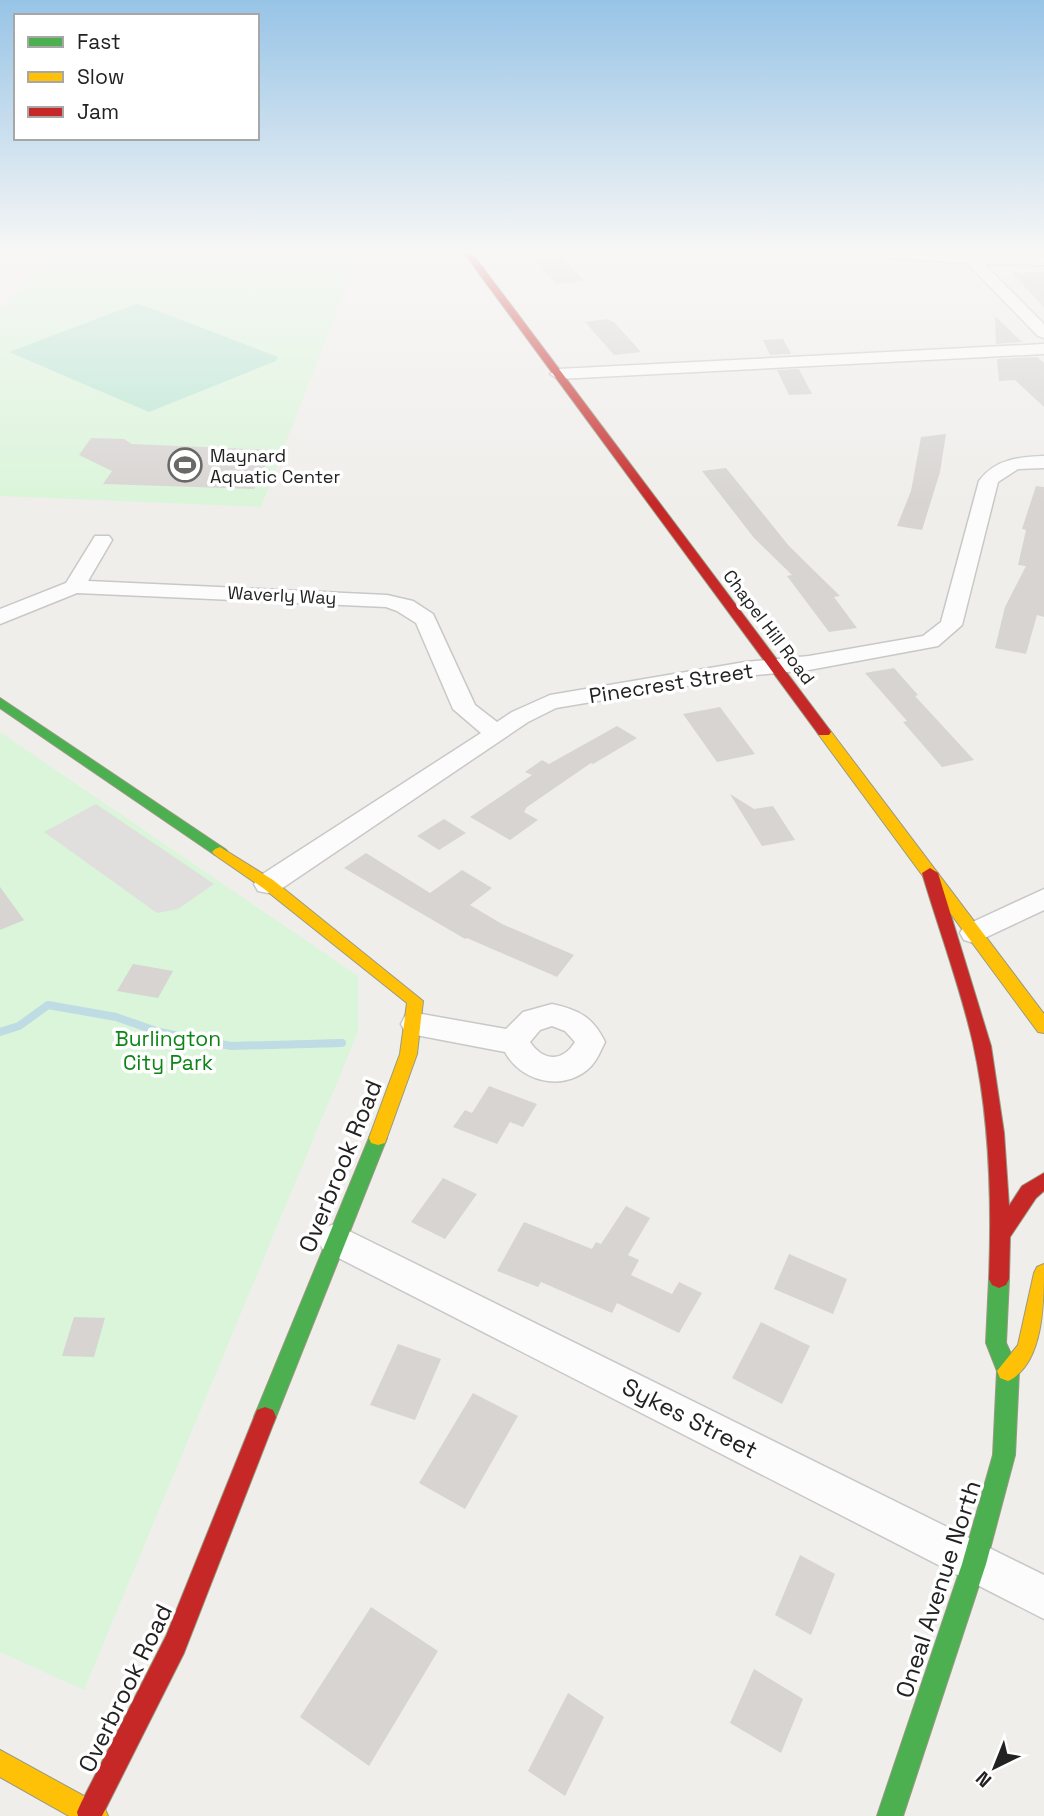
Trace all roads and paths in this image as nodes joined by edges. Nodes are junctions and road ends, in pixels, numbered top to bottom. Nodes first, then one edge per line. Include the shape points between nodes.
1 (528, 334) edge
2 (1044, 349) edge
3 (558, 374) junction
4 (1044, 462) edge
5 (102, 540) dead end
6 (74, 587) junction
7 (0, 617) edge
8 (774, 666) junction
9 (0, 702) edge
10 (497, 734) junction
11 (930, 873) junction
12 (268, 884) junction
13 (1044, 898) edge
14 (974, 933) junction
15 (416, 1024) junction
16 (1044, 1027) edge
17 (515, 1042) dead end
18 (1044, 1181) edge
19 (1001, 1234) junction
20 (335, 1239) junction
21 (1044, 1273) edge
22 (1008, 1371) junction
23 (974, 1564) junction
24 (1044, 1598) edge
25 (0, 1763) edge
26 (92, 1814) edge
27 (890, 1816) edge

1 - 3 main road, Chapel Hill Road
2 - 3 street
3 - 8 main road, Chapel Hill Road
4 - 8 street, Pinecrest Street via 1013,464 996,471 989,481 962,591 951,625 941,635 909,645
5 - 6 street
6 - 7 street, Waverly Way
6 - 10 street, Waverly Way via 345,598 405,606 425,619 465,709
8 - 10 street, Pinecrest Street via 550,702
8 - 11 main road, Chapel Hill Road
9 - 12 main road
10 - 12 street, Pinecrest Street
11 - 14 main road, Chapel Hill Road
11 - 19 main road, Oneal Avenue North via 982,1046 994,1127
12 - 15 main road via 415,1001
13 - 14 street
14 - 16 main road, Chapel Hill Road
15 - 17 street
15 - 20 main road, Overbrook Road via 377,1142
18 - 19 main road via 1029,1192
19 - 22 main road, Oneal Avenue North via 996,1343
20 - 23 street, Sykes Street
20 - 26 main road, Overbrook Road via 175,1644
21 - 22 main road via 1028,1349
22 - 23 main road, Oneal Avenue North via 1003,1455
23 - 24 street, Sykes Street
23 - 27 main road, Oneal Avenue North
25 - 26 main road

